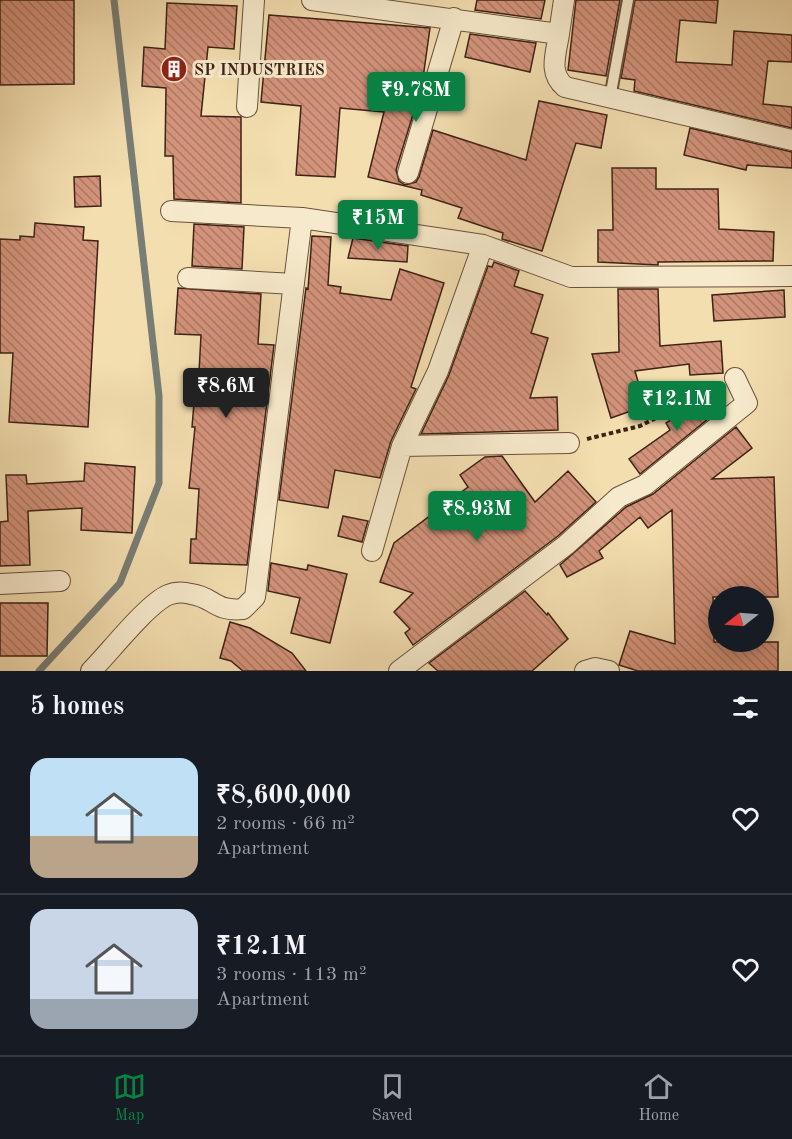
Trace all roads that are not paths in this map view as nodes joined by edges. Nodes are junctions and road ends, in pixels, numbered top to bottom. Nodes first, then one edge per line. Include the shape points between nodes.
1 (254, 0) edge
2 (312, 0) edge
3 (564, 0) edge
4 (628, 0) edge
5 (454, 18) junction
6 (560, 34) junction
7 (610, 98) junction
8 (247, 107) dead end
9 (792, 140) edge
10 (408, 173) dead end
11 (171, 211) dead end
12 (302, 218) junction
13 (483, 245) junction
14 (792, 276) edge
15 (188, 278) dead end
16 (294, 284) junction
17 (735, 378) road end
18 (569, 443) road end
19 (402, 446) junction
20 (372, 551) dead end
21 (60, 581) dead end
22 (0, 584) edge
23 (91, 671) edge
24 (399, 671) edge
25 (585, 671) edge
26 (609, 671) edge

1 - 8 street
2 - 5 street
3 - 6 street
4 - 7 lane
5 - 6 street
5 - 10 street
6 - 7 street via 554,71 557,81 565,87
7 - 9 street
11 - 12 street
12 - 13 street
12 - 16 street
13 - 14 street via 571,277
13 - 19 street via 438,371
15 - 16 street
16 - 23 street via 255,597 243,609 226,611 194,594 167,595
17 - 24 street via 747,403 645,485 619,497 566,545
18 - 19 street
19 - 20 street
21 - 22 street
25 - 26 street

